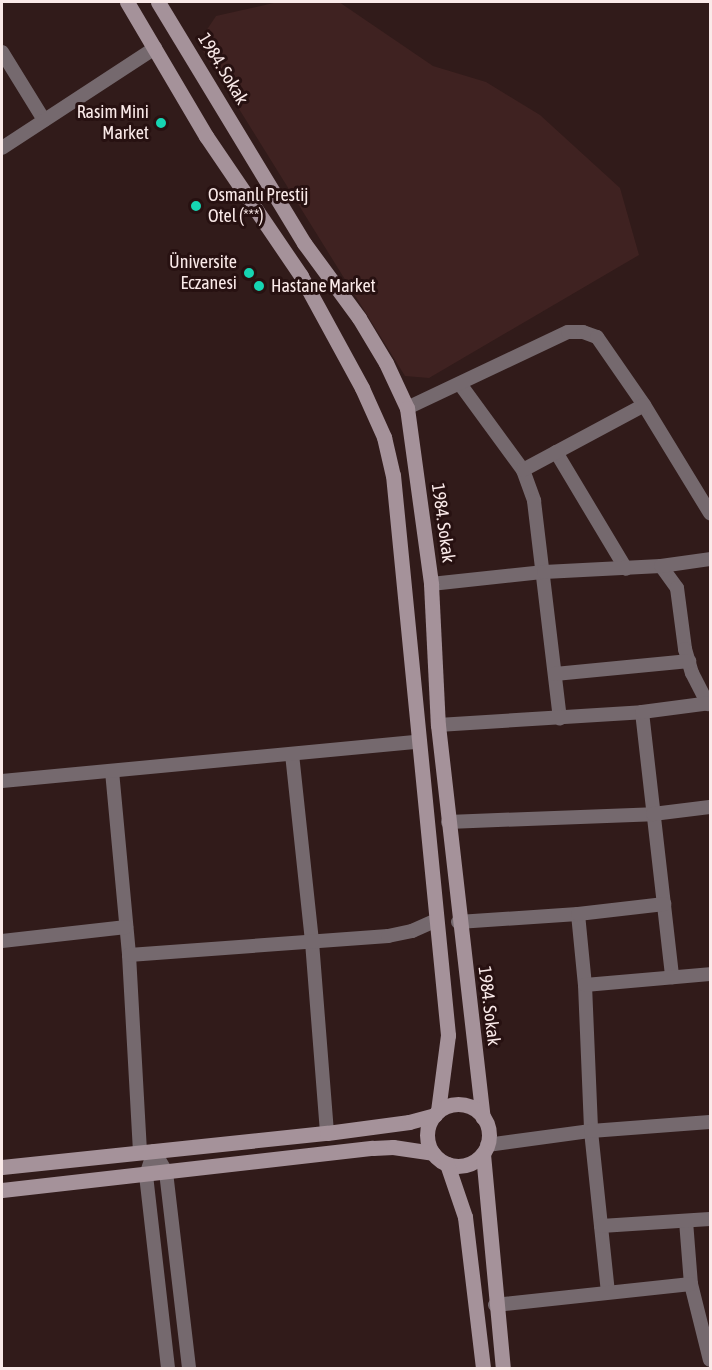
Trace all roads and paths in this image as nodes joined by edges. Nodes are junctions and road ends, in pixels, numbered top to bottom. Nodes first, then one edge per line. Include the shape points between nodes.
1 (127, 2) edge
2 (158, 2) edge
3 (155, 48) junction
4 (2, 52) edge
5 (44, 120) junction
6 (2, 148) edge
7 (459, 384) junction
8 (644, 405) junction
9 (407, 408) junction
10 (413, 452) junction
11 (556, 452) junction
12 (388, 456) junction
13 (523, 470) junction
14 (711, 513) edge
15 (711, 559) edge
16 (661, 566) junction
17 (626, 569) junction
18 (543, 572) junction
19 (431, 584) junction
20 (688, 661) junction
21 (555, 674) junction
22 (709, 704) edge
23 (642, 712) junction
24 (560, 718) junction
25 (438, 725) junction
26 (417, 742) junction
27 (292, 754) junction
28 (112, 771) junction
29 (2, 781) edge
30 (711, 807) edge
31 (653, 814) junction
32 (448, 822) junction
33 (664, 904) junction
34 (578, 914) junction
35 (434, 921) junction
36 (458, 922) junction
37 (126, 927) junction
38 (2, 941) edge
39 (312, 942) junction
40 (129, 955) junction
41 (711, 974) edge
42 (672, 977) junction
43 (585, 985) junction
44 (436, 1113) junction
45 (483, 1117) junction
46 (711, 1122) edge
47 (591, 1131) junction
48 (327, 1133) junction
49 (485, 1149) junction
50 (147, 1151) junction
51 (433, 1153) junction
52 (447, 1164) junction
53 (2, 1167) edge
54 (166, 1172) junction
55 (146, 1174) junction
56 (2, 1190) edge
57 (711, 1219) edge
58 (686, 1221) junction
59 (601, 1226) junction
60 (691, 1284) junction
61 (608, 1292) junction
62 (495, 1305) junction
63 (711, 1360) edge
64 (168, 1368) edge
65 (189, 1368) edge
66 (483, 1368) edge
67 (503, 1368) edge

1 - 3 main road
2 - 9 main road, 1984. Sokak via 304,243 359,318
3 - 5 street
3 - 12 main road via 206,136 302,276 362,388 384,437
4 - 5 street
5 - 6 street
7 - 8 street via 568,332 583,332 597,336
7 - 9 street
7 - 13 street
8 - 11 street
8 - 14 street
9 - 10 main road, 1984. Sokak
10 - 12 main road
10 - 19 main road, 1984. Sokak
11 - 13 street
11 - 17 street
12 - 26 main road via 393,475
13 - 18 street via 534,501
15 - 16 street
16 - 17 street
16 - 20 street via 677,588
17 - 18 street
18 - 19 street
18 - 21 street
19 - 25 main road, 1984. Sokak
20 - 21 street
20 - 22 street
21 - 24 street
22 - 23 street
23 - 24 street
23 - 31 street
24 - 25 street
25 - 32 main road, 1984. Sokak
26 - 27 street
26 - 35 main road
27 - 28 street
27 - 39 street
28 - 29 street
28 - 37 street
30 - 31 street
31 - 32 street
31 - 33 street
32 - 36 main road, 1984. Sokak
33 - 34 street
33 - 42 street
34 - 36 street
34 - 43 street
35 - 39 street via 403,934
35 - 44 main road via 448,1035
36 - 45 main road, 1984. Sokak
37 - 38 street
37 - 40 street
39 - 40 street
39 - 48 street
40 - 50 street
41 - 42 street
42 - 43 street
43 - 47 street
44 - 45 main road via 458,1104
44 - 48 main road via 409,1122
44 - 51 main road via 427,1129
45 - 49 main road via 489,1135
46 - 47 street
47 - 49 street
47 - 59 street
48 - 50 main road
49 - 52 main road via 467,1165
49 - 62 main road
50 - 53 main road
50 - 54 street
50 - 55 street
51 - 52 main road
51 - 54 main road via 410,1148 373,1148
52 - 66 main road via 465,1217
54 - 55 main road
54 - 65 street
55 - 56 main road
55 - 64 street
57 - 58 street
58 - 59 street
58 - 60 street
59 - 61 street
60 - 61 street
60 - 63 street
61 - 62 street
62 - 67 main road

